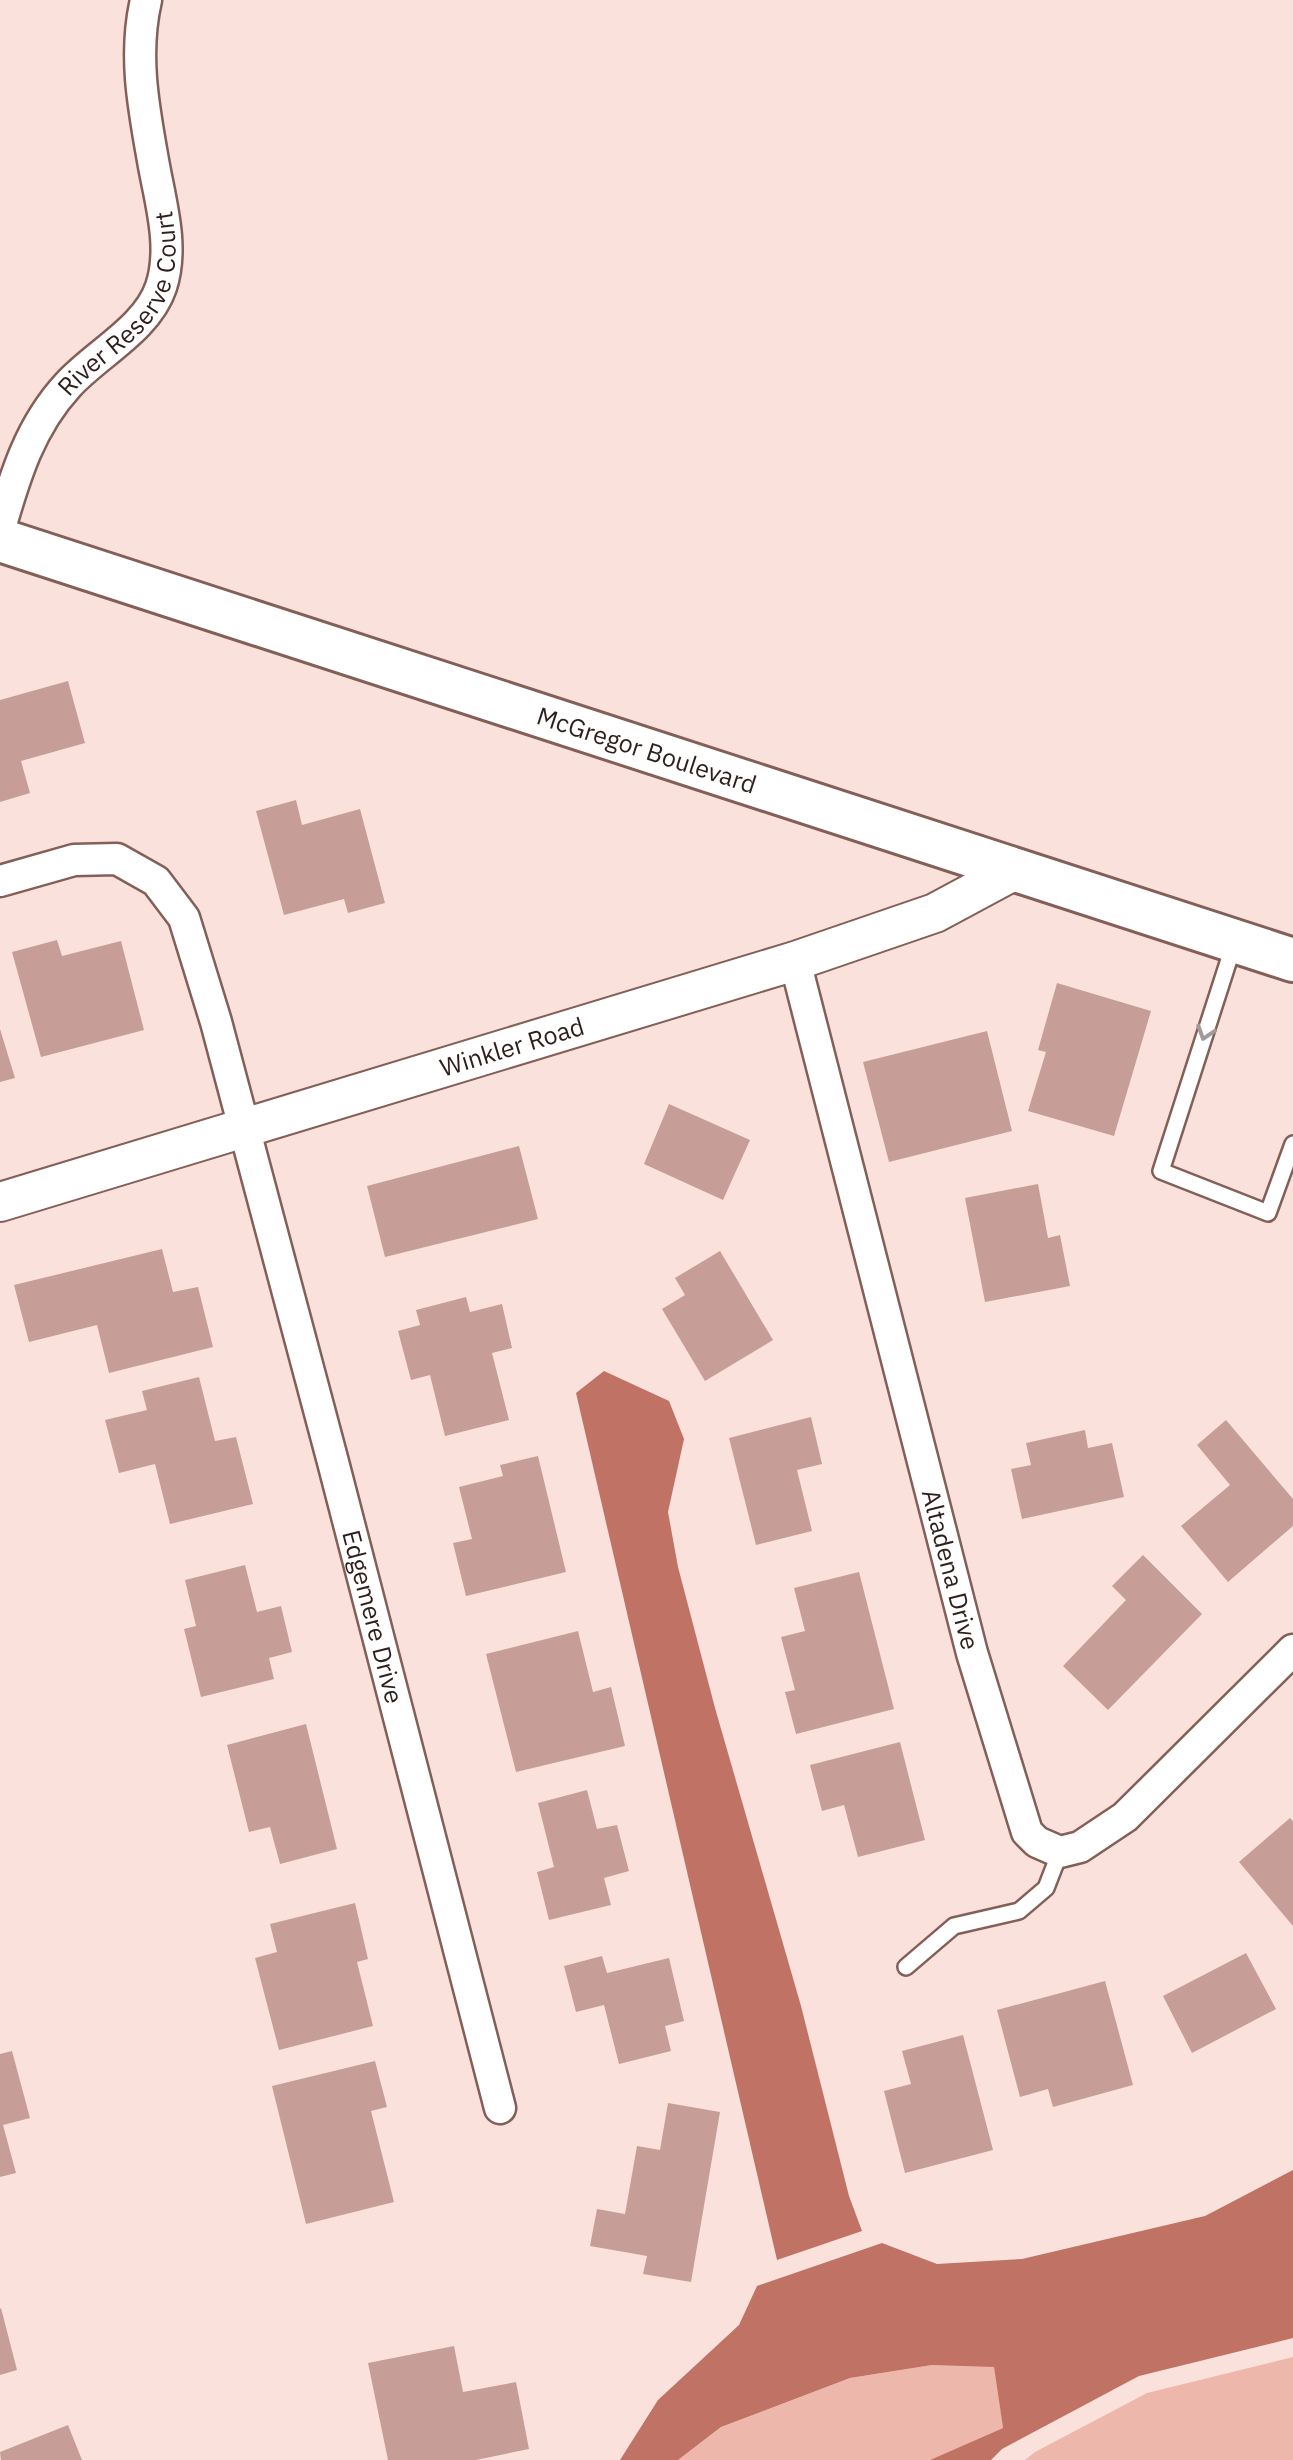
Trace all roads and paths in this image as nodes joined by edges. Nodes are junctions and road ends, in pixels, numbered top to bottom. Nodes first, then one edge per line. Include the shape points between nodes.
1 (146, 0) edge
2 (0, 528) edge
3 (0, 540) edge
4 (1017, 869) junction
5 (0, 881) edge
6 (1235, 940) junction
7 (1293, 960) edge
8 (795, 962) junction
9 (244, 1128) junction
10 (1293, 1144) edge
11 (0, 1202) edge
12 (1293, 1650) edge
13 (1060, 1852) junction
14 (906, 1967) dead end
15 (500, 2108) dead end

1 - 2 street, River Reserve Court via 139,62 166,230 161,288 132,328 48,410 14,477
3 - 4 main road, McGregor Boulevard
4 - 6 main road, McGregor Boulevard
4 - 8 street, Winkler Road via 935,913
5 - 9 street, Edgemere Drive via 74,860 117,859 156,881 184,918
6 - 7 main road, McGregor Boulevard
6 -> 10 lane via 1161,1171 1268,1213
8 - 9 street, Winkler Road
8 - 13 street, Altadena Drive via 972,1652 1027,1832
9 - 11 street, Winkler Road
9 - 15 street, Edgemere Drive
12 - 13 street via 1125,1816 1080,1847
13 - 14 lane via 1046,1888 1019,1911 954,1926

